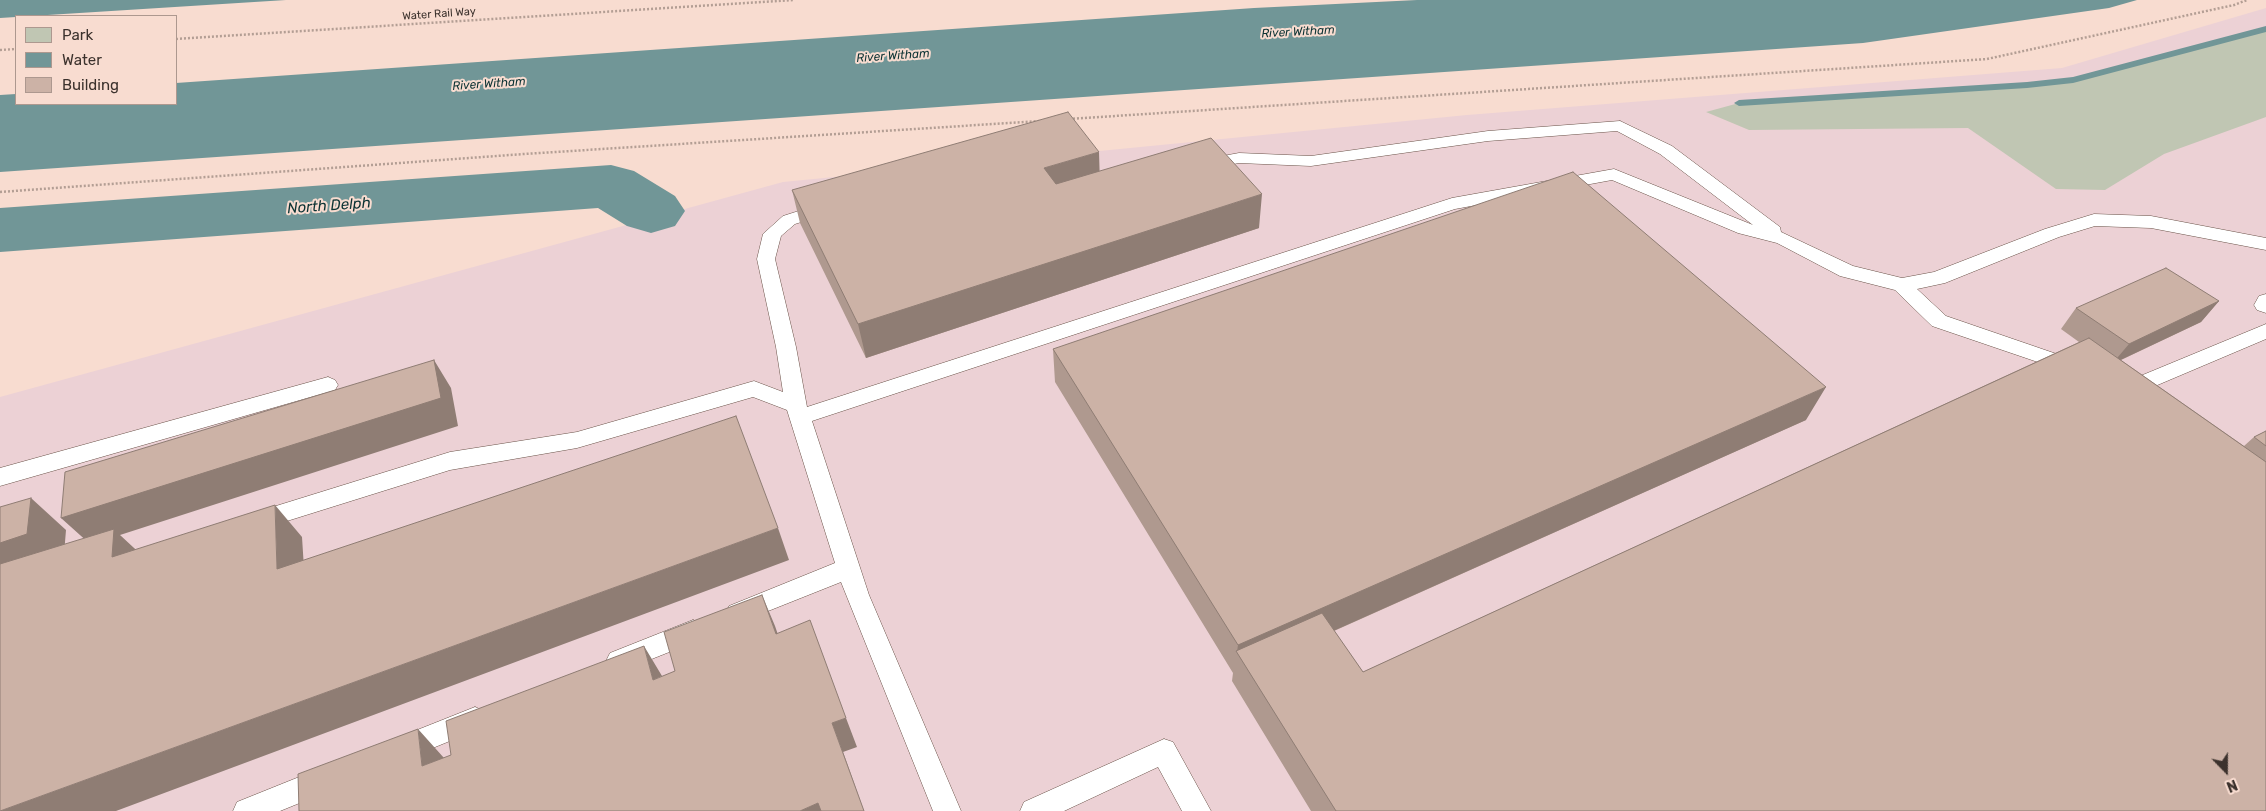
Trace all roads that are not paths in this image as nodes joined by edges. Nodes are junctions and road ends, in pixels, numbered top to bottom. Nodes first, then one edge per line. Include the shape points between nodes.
1 (1189, 169) edge
2 (846, 203) edge
3 (1783, 239) junction
4 (2266, 244) edge
5 (1902, 285) junction
6 (2266, 301) edge
7 (2266, 306) edge
8 (2266, 331) edge
9 (328, 385) dead end
10 (798, 411) junction
11 (0, 477) edge
12 (240, 527) edge
13 (849, 568) junction
14 (599, 669) edge
15 (497, 710) edge
16 (376, 759) edge
17 (348, 770) edge
18 (246, 811) edge
19 (946, 811) edge
20 (1034, 811) edge
21 (1197, 811) edge

1 - 3 lane via 1239,158 1311,161 1488,136 1620,126 1666,150
2 - 10 lane via 789,220 772,234 766,260
3 - 5 lane via 1847,271
3 - 10 lane via 1745,228 1614,174 1452,204
4 - 5 lane via 2151,222 2094,220 1938,278
5 - 8 lane via 1939,321 2134,387
6 - 7 lane
9 - 11 lane
10 - 12 lane via 754,388 577,440 450,461
10 - 13 lane
13 - 14 lane
13 - 19 lane
15 - 16 lane
17 - 18 lane
20 - 21 lane via 1164,751

